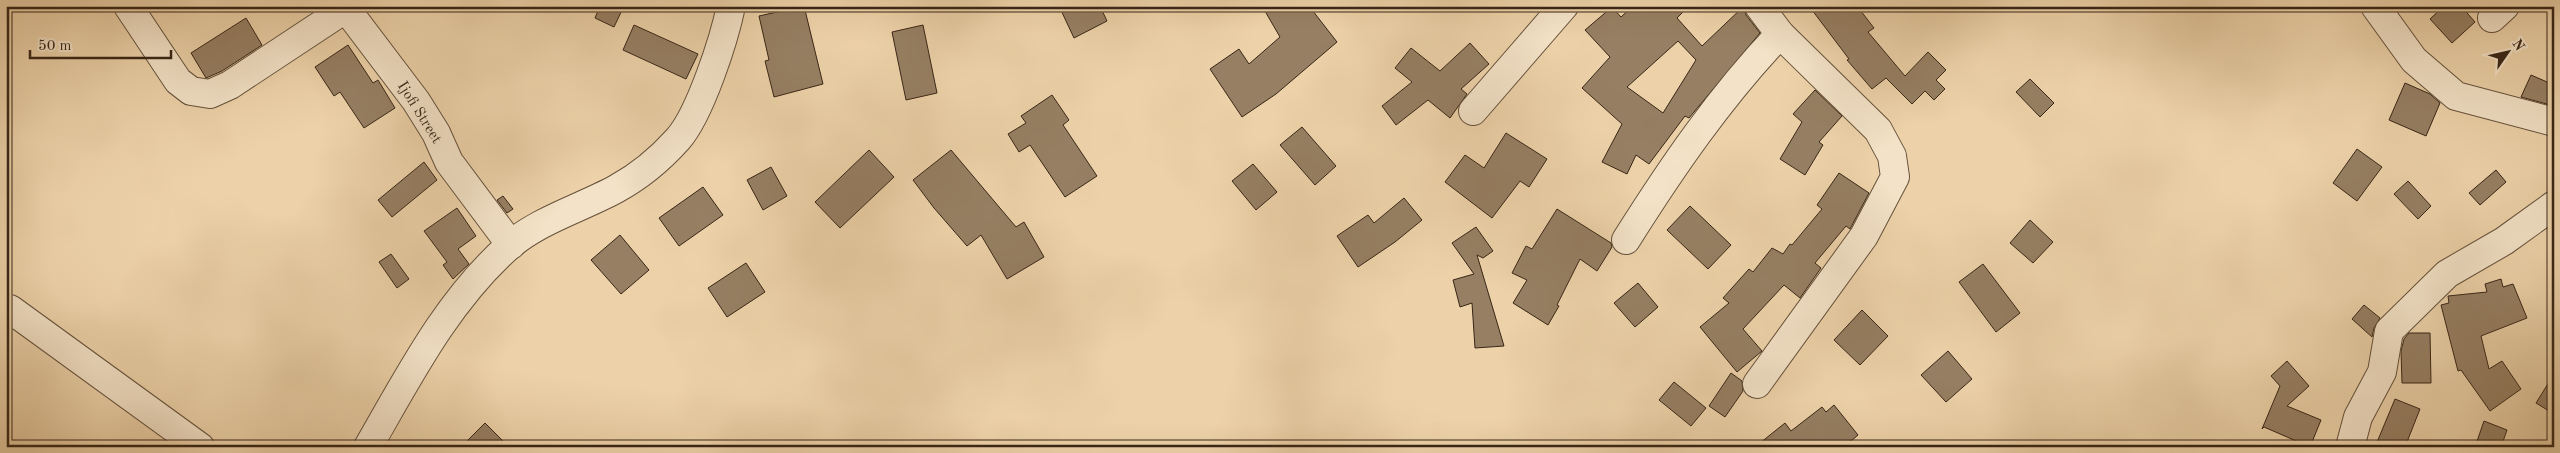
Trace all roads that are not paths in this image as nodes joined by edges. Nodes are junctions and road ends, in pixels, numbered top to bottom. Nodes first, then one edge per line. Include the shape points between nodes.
1 (128, 6) edge
2 (731, 6) edge
3 (1564, 6) edge
4 (1759, 6) edge
5 (2375, 6) edge
6 (344, 8) edge
7 (1780, 34) junction
8 (1473, 111) dead end
9 (2554, 122) edge
10 (2554, 205) edge
11 (1626, 240) dead end
12 (511, 245) junction
13 (10, 309) dead end
14 (1757, 384) dead end
15 (200, 447) edge
16 (368, 447) edge
17 (2350, 447) edge

1 - 6 street via 178,81 191,91 210,94 230,85
2 - 12 street via 725,35 699,101 679,138 653,163 617,188 546,222
3 - 8 street
4 - 7 street
5 - 9 street via 2414,60 2456,96
6 - 12 street, Ijofi Street via 416,101 449,162
7 - 11 street via 1714,110 1671,169
7 - 14 street via 1878,130 1892,156 1895,178 1864,236
10 - 17 street via 2504,241 2447,274 2389,331 2382,372 2358,417
12 - 16 street via 474,280 443,321
13 - 15 street

